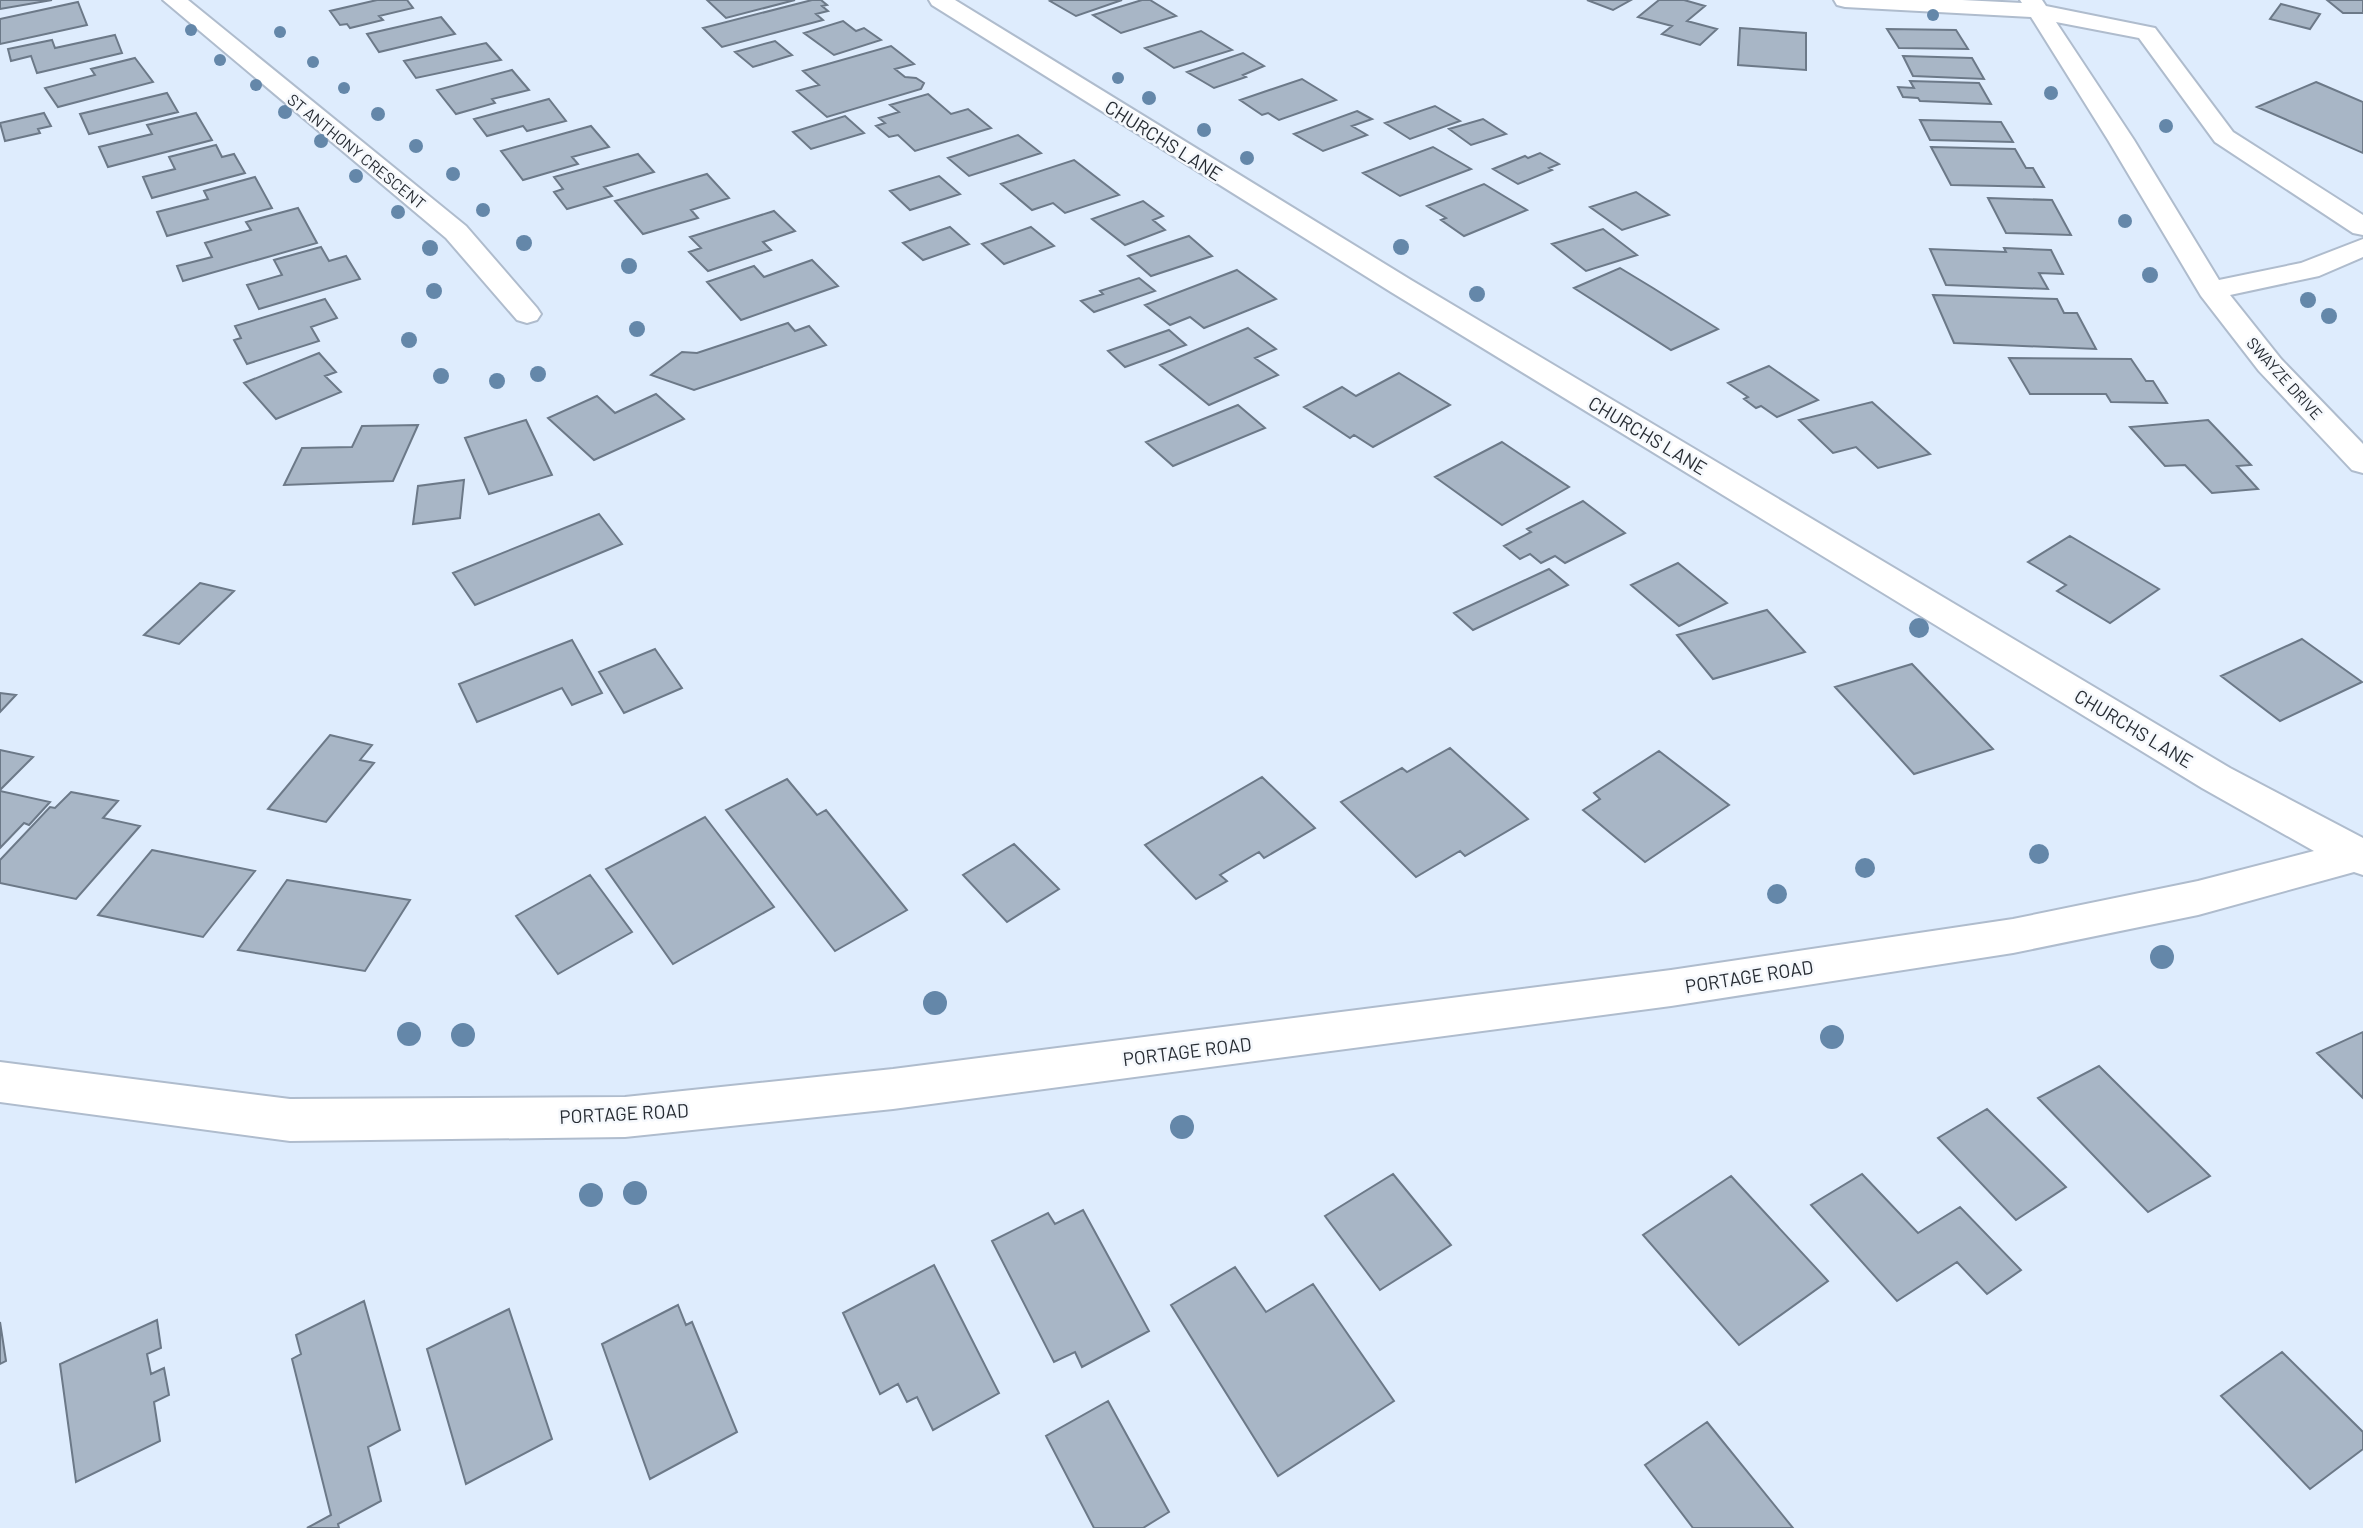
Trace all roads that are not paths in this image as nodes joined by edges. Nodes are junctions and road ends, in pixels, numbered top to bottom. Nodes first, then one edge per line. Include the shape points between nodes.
1 (174, 0) edge
2 (940, 0) edge
3 (1845, 0) edge
4 (2034, 5) edge
5 (2363, 227) edge
6 (2363, 247) edge
7 (2211, 290) junction
8 (527, 314) dead end
9 (2363, 463) edge
10 (2361, 856) edge
11 (0, 1082) edge

1 - 8 street, ST ANTHONY CRESCENT via 456,233
2 - 10 street, CHURCHS LANE via 1412,293 2204,771
3 - 4 street
4 - 5 street via 2147,33 2224,137
4 - 7 street, SWAYZE DRIVE
6 - 7 street via 2309,270
7 - 9 street, SWAYZE DRIVE via 2270,365
10 - 11 street, PORTAGE ROAD via 2198,898 2013,936 1671,988 893,1089 625,1117 290,1120

